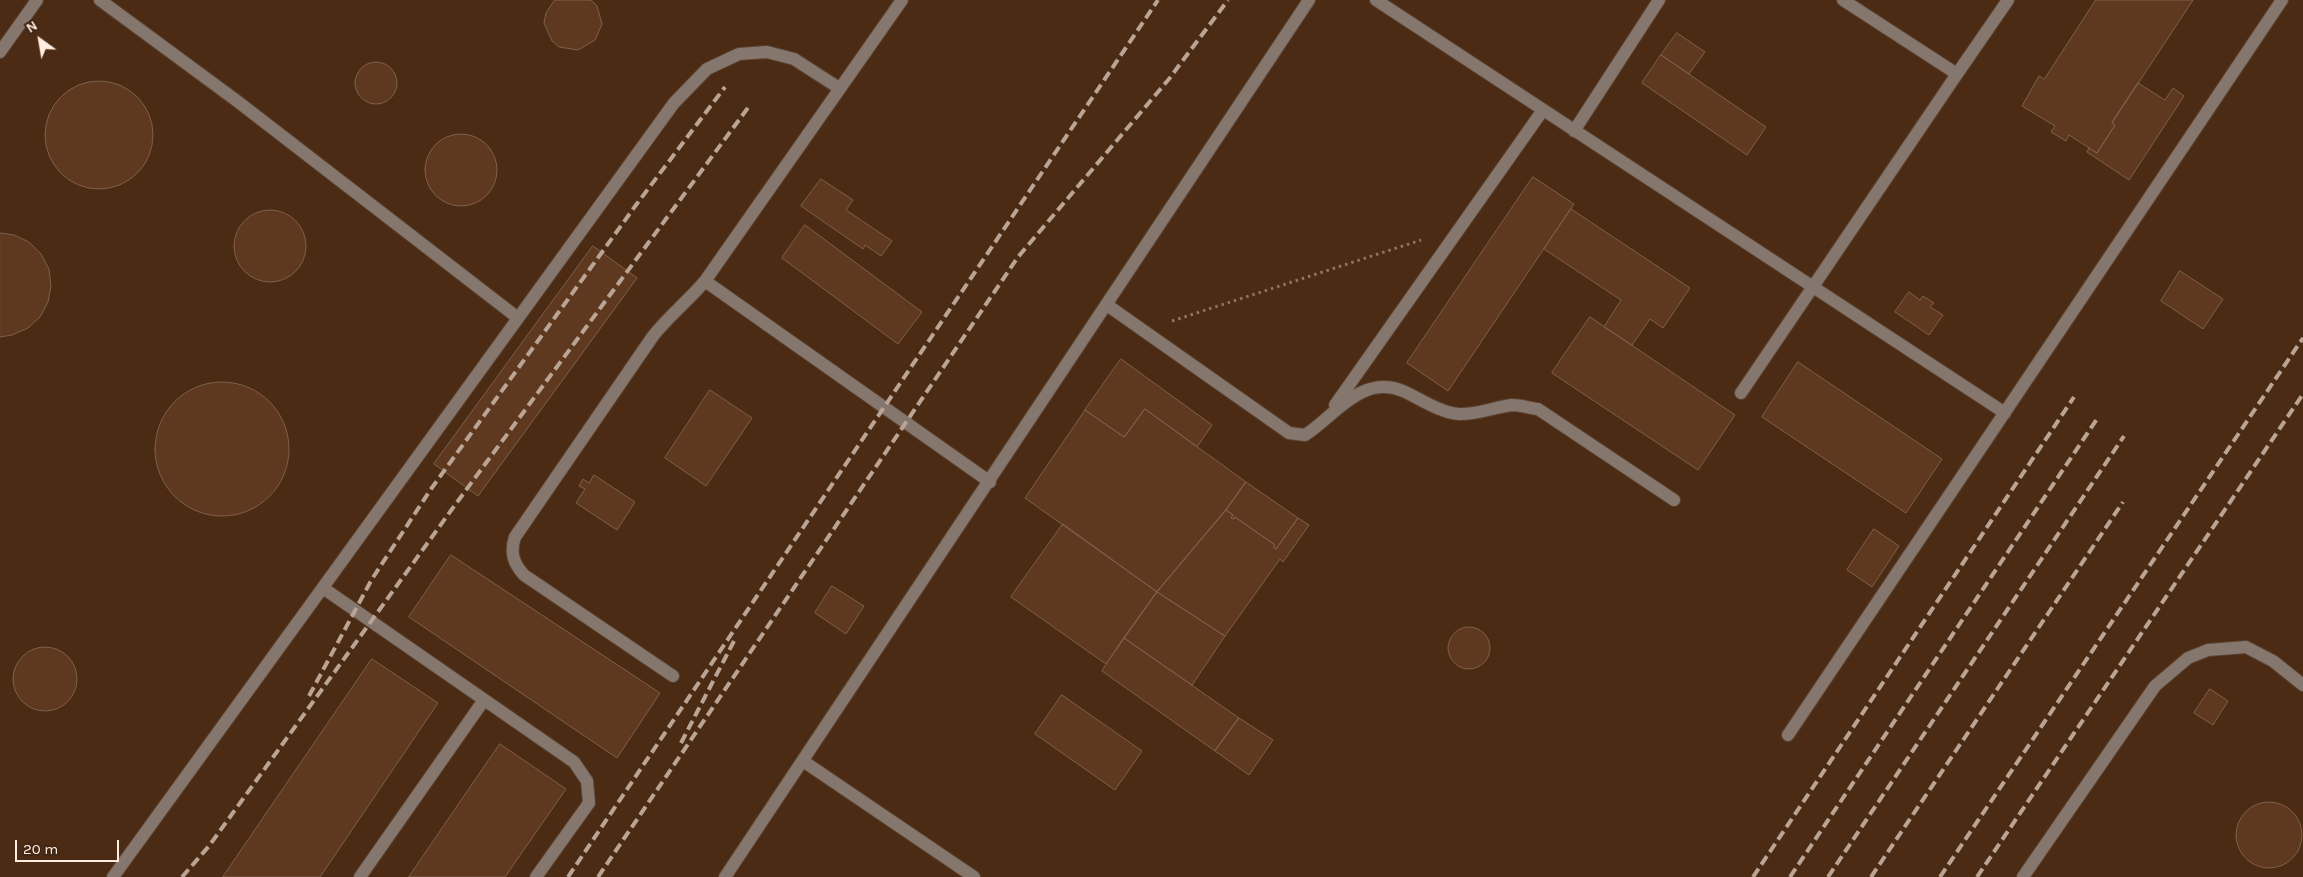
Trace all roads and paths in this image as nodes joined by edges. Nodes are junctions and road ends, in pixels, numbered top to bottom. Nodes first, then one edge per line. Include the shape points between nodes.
1 (37, 0) edge
2 (100, 0) edge
3 (902, 0) edge
4 (1309, 0) edge
5 (1376, 0) edge
6 (1659, 0) edge
7 (2008, 0) edge
8 (2282, 0) edge
9 (1851, 2) edge
10 (0, 52) edge
11 (1957, 74) junction
12 (839, 88) junction
13 (1542, 110) junction
14 (1574, 131) junction
15 (1460, 227) junction
16 (705, 281) junction
17 (1812, 288) junction
18 (1107, 305) junction
19 (518, 318) junction
20 (1143, 330) junction
21 (1741, 393) dead end
22 (2005, 413) junction
23 (1320, 426) junction
24 (990, 482) junction
25 (1674, 500) dead end
26 (323, 588) junction
27 (673, 676) dead end
28 (2303, 685) edge
29 (484, 700) junction
30 (1788, 735) dead end
31 (803, 762) junction
32 (113, 877) edge
33 (360, 877) edge
34 (536, 877) edge
35 (725, 877) edge
36 (974, 877) edge
37 (2023, 877) edge

1 - 10 lane
2 - 19 lane via 237,101
3 - 12 lane
4 - 18 lane
5 - 13 lane
6 - 14 lane
7 - 11 lane
8 - 22 lane
9 - 11 lane
11 - 17 lane
12 - 16 lane
12 - 19 lane via 794,59 766,52 739,54 707,69 674,103
13 - 14 lane
13 - 15 lane
14 - 17 lane
15 - 20 path
15 - 23 lane
16 - 24 lane
16 - 27 lane via 653,336 515,536 511,548 516,566 524,575
17 - 21 lane
17 - 22 lane
18 - 20 lane
18 - 24 lane
19 - 26 lane
20 - 23 lane via 1289,433 1305,436
22 - 30 lane
23 - 25 lane via 1358,393 1381,387 1402,391 1429,406 1459,414 1514,405 1538,409
24 - 31 lane
26 - 29 lane
26 - 32 lane
28 - 37 lane via 2273,661 2246,647 2208,650 2188,658 2155,686
29 - 33 lane
29 - 34 lane via 574,762 587,781 589,804
31 - 35 lane
31 - 36 lane

